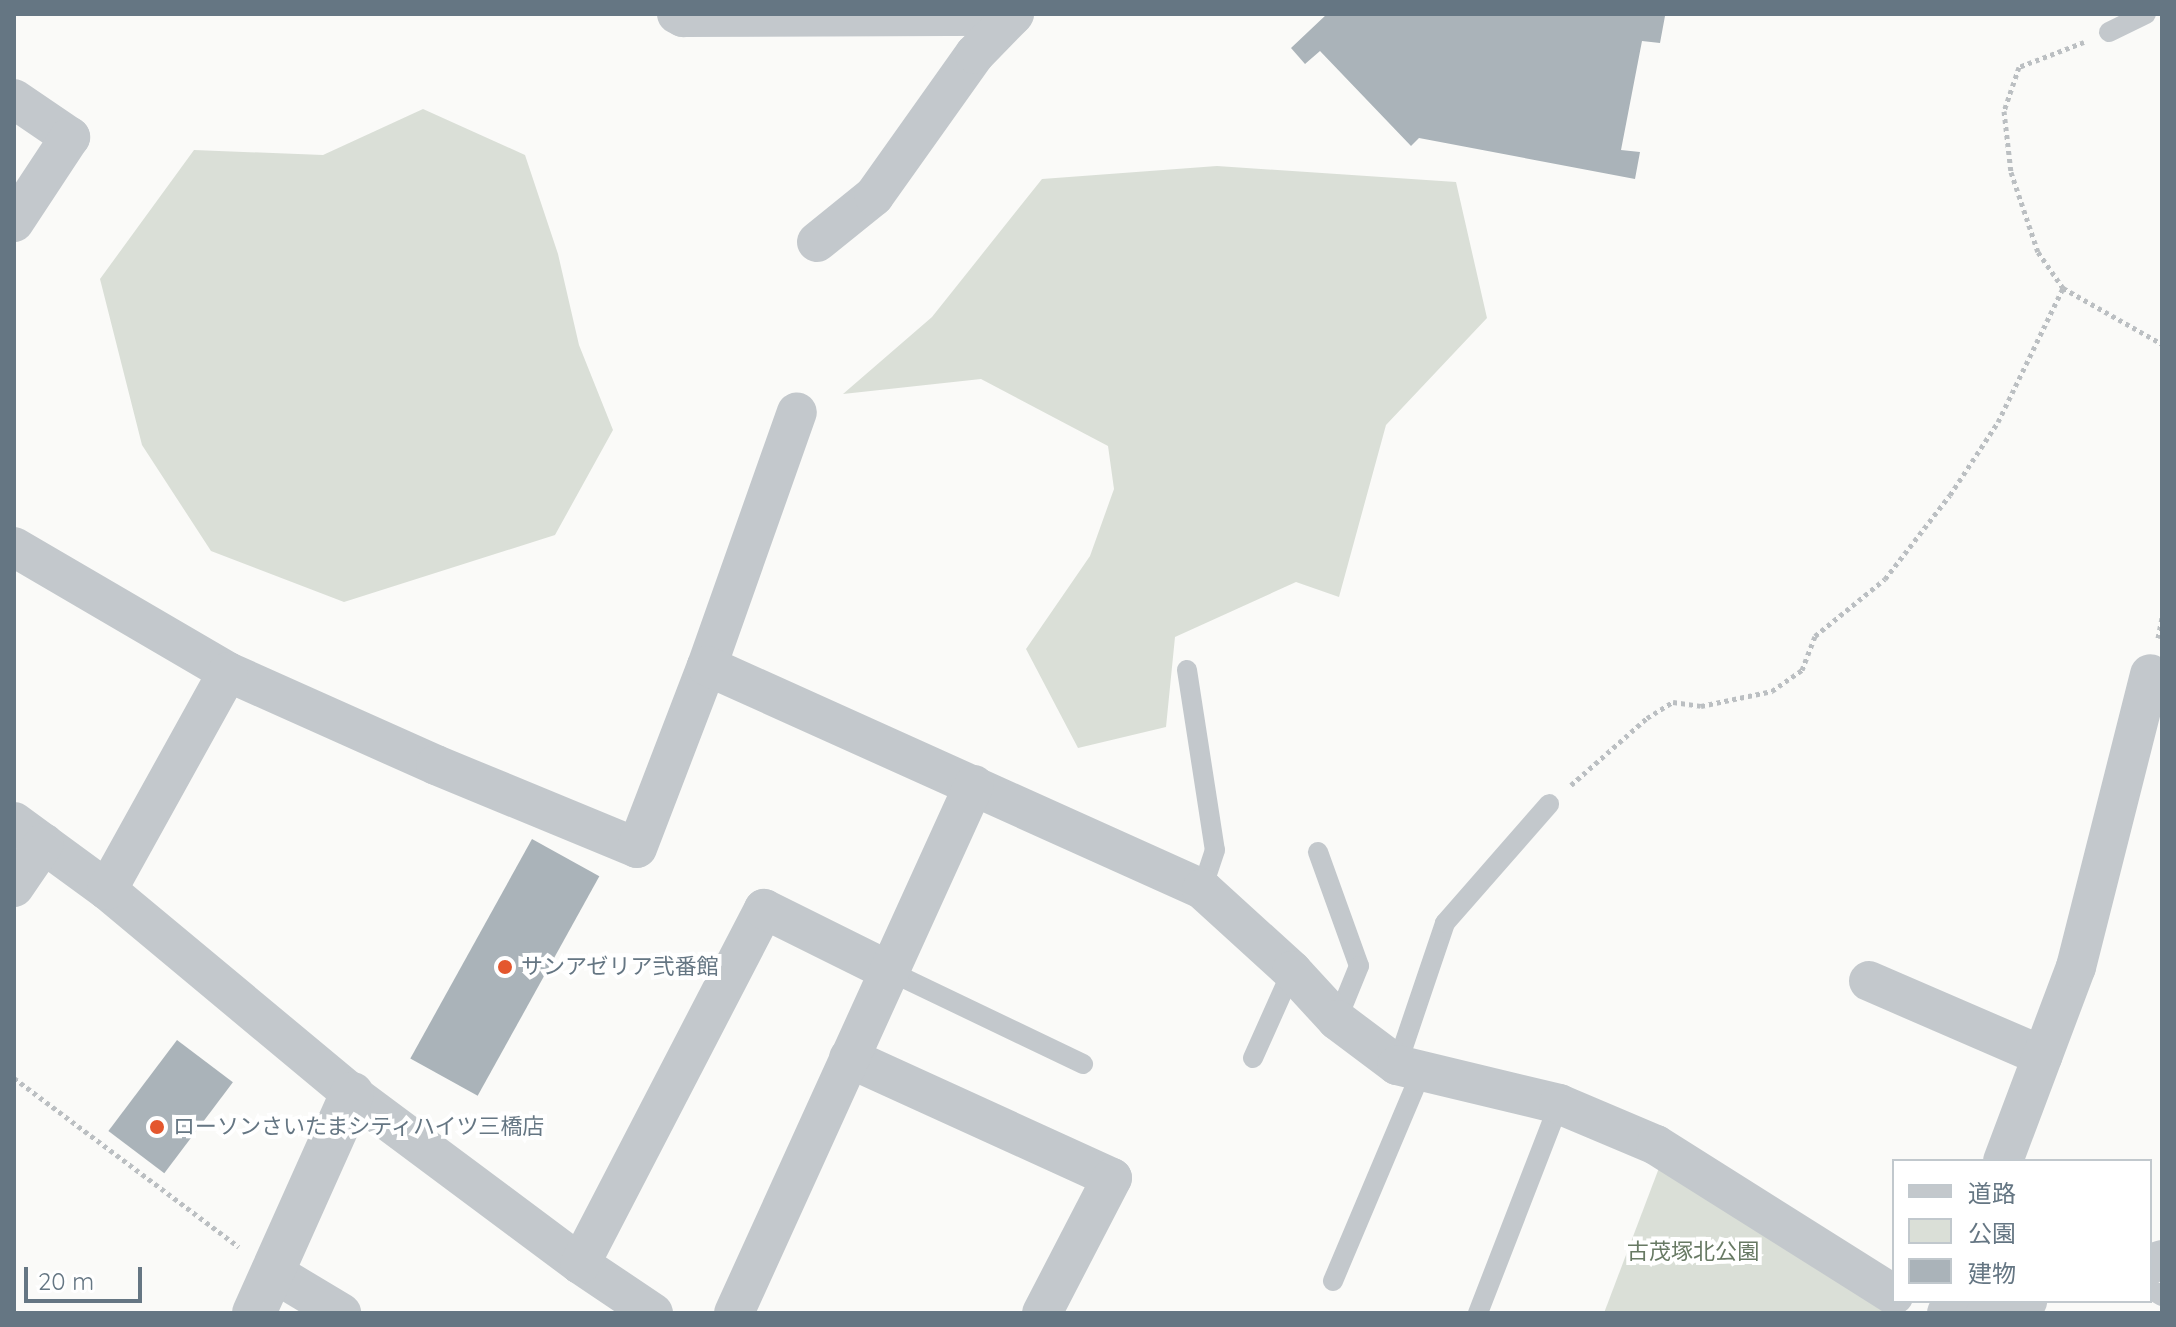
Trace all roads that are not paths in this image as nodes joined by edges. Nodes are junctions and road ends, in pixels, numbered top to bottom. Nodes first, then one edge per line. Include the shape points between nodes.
1 (677, 14) edge
2 (2146, 14) edge
3 (1013, 15) edge
4 (862, 16) edge
5 (2109, 32) road end
6 (14, 99) edge
7 (14, 222) edge
8 (817, 242) dead end
9 (797, 412) dead end
10 (14, 547) edge
11 (707, 666) junction
12 (1187, 670) dead end
13 (228, 672) junction
14 (2150, 674) dead end
15 (974, 785) junction
16 (1549, 804) road end
17 (29, 832) edge
18 (1318, 852) dead end
19 (14, 887) edge
20 (1202, 889) junction
21 (107, 890) junction
22 (1292, 971) junction
23 (891, 972) junction
24 (1869, 981) dead end
25 (1337, 1020) junction
26 (2042, 1056) junction
27 (849, 1058) junction
28 (1253, 1058) dead end
29 (1083, 1064) dead end
30 (1409, 1068) junction
31 (352, 1094) junction
32 (1559, 1104) junction
33 (2004, 1159) edge
34 (580, 1264) junction
35 (271, 1271) junction
36 (1333, 1281) dead end
37 (1892, 1294) edge
38 (2020, 1303) edge
39 (254, 1313) edge
40 (341, 1313) edge
41 (653, 1313) edge
42 (734, 1313) edge
43 (1042, 1313) edge
44 (1478, 1313) edge
45 (1986, 1313) edge

1 - 4 street
2 - 5 lane
3 - 4 street
3 - 8 street via 975,54 874,196
6 - 7 street via 70,137
9 - 11 street
10 - 13 street
11 - 13 street via 637,848
11 - 15 street
12 - 20 lane via 1215,850
13 - 21 street
14 - 26 street via 2076,967
15 - 20 street
15 - 23 street
16 - 30 lane via 1445,923
17 - 19 street
17 - 21 street
18 - 25 lane via 1359,966
20 - 22 street
21 - 31 street
22 - 25 street
22 - 28 lane
23 - 27 street
23 - 29 lane
23 - 34 street via 764,909
24 - 26 street
25 - 30 street
26 - 33 street
27 - 42 street
27 - 43 street via 1112,1178
30 - 32 street
30 - 36 lane
31 - 34 street
31 - 35 street
32 - 37 street via 1656,1145
32 - 44 lane
34 - 41 street
35 - 39 street
35 - 40 street
38 - 45 street

